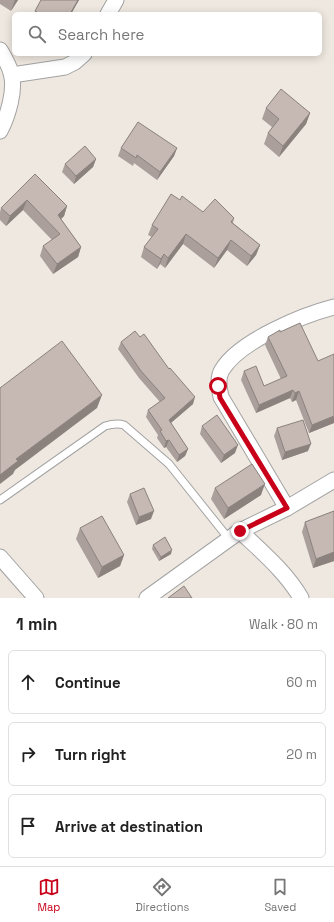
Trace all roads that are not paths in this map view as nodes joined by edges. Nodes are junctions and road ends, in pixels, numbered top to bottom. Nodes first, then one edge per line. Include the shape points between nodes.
1 (116, 0) edge
2 (109, 12) edge
3 (0, 50) edge
4 (82, 56) edge
5 (12, 75) junction
6 (0, 131) edge
7 (334, 307) edge
8 (334, 480) edge
9 (0, 500) edge
10 (287, 508) junction
11 (235, 535) junction
12 (0, 557) edge
13 (36, 598) edge
14 (147, 598) edge
15 (301, 598) edge

1 - 2 street
3 - 5 street
4 - 5 street via 64,67
5 - 6 street via 9,108
7 - 10 street via 279,327 229,360 221,372 218,386 220,398
8 - 10 street
9 - 11 lane via 105,426 114,423 124,425 169,464
10 - 11 street
11 - 14 street
11 - 15 street via 277,566
12 - 13 street

